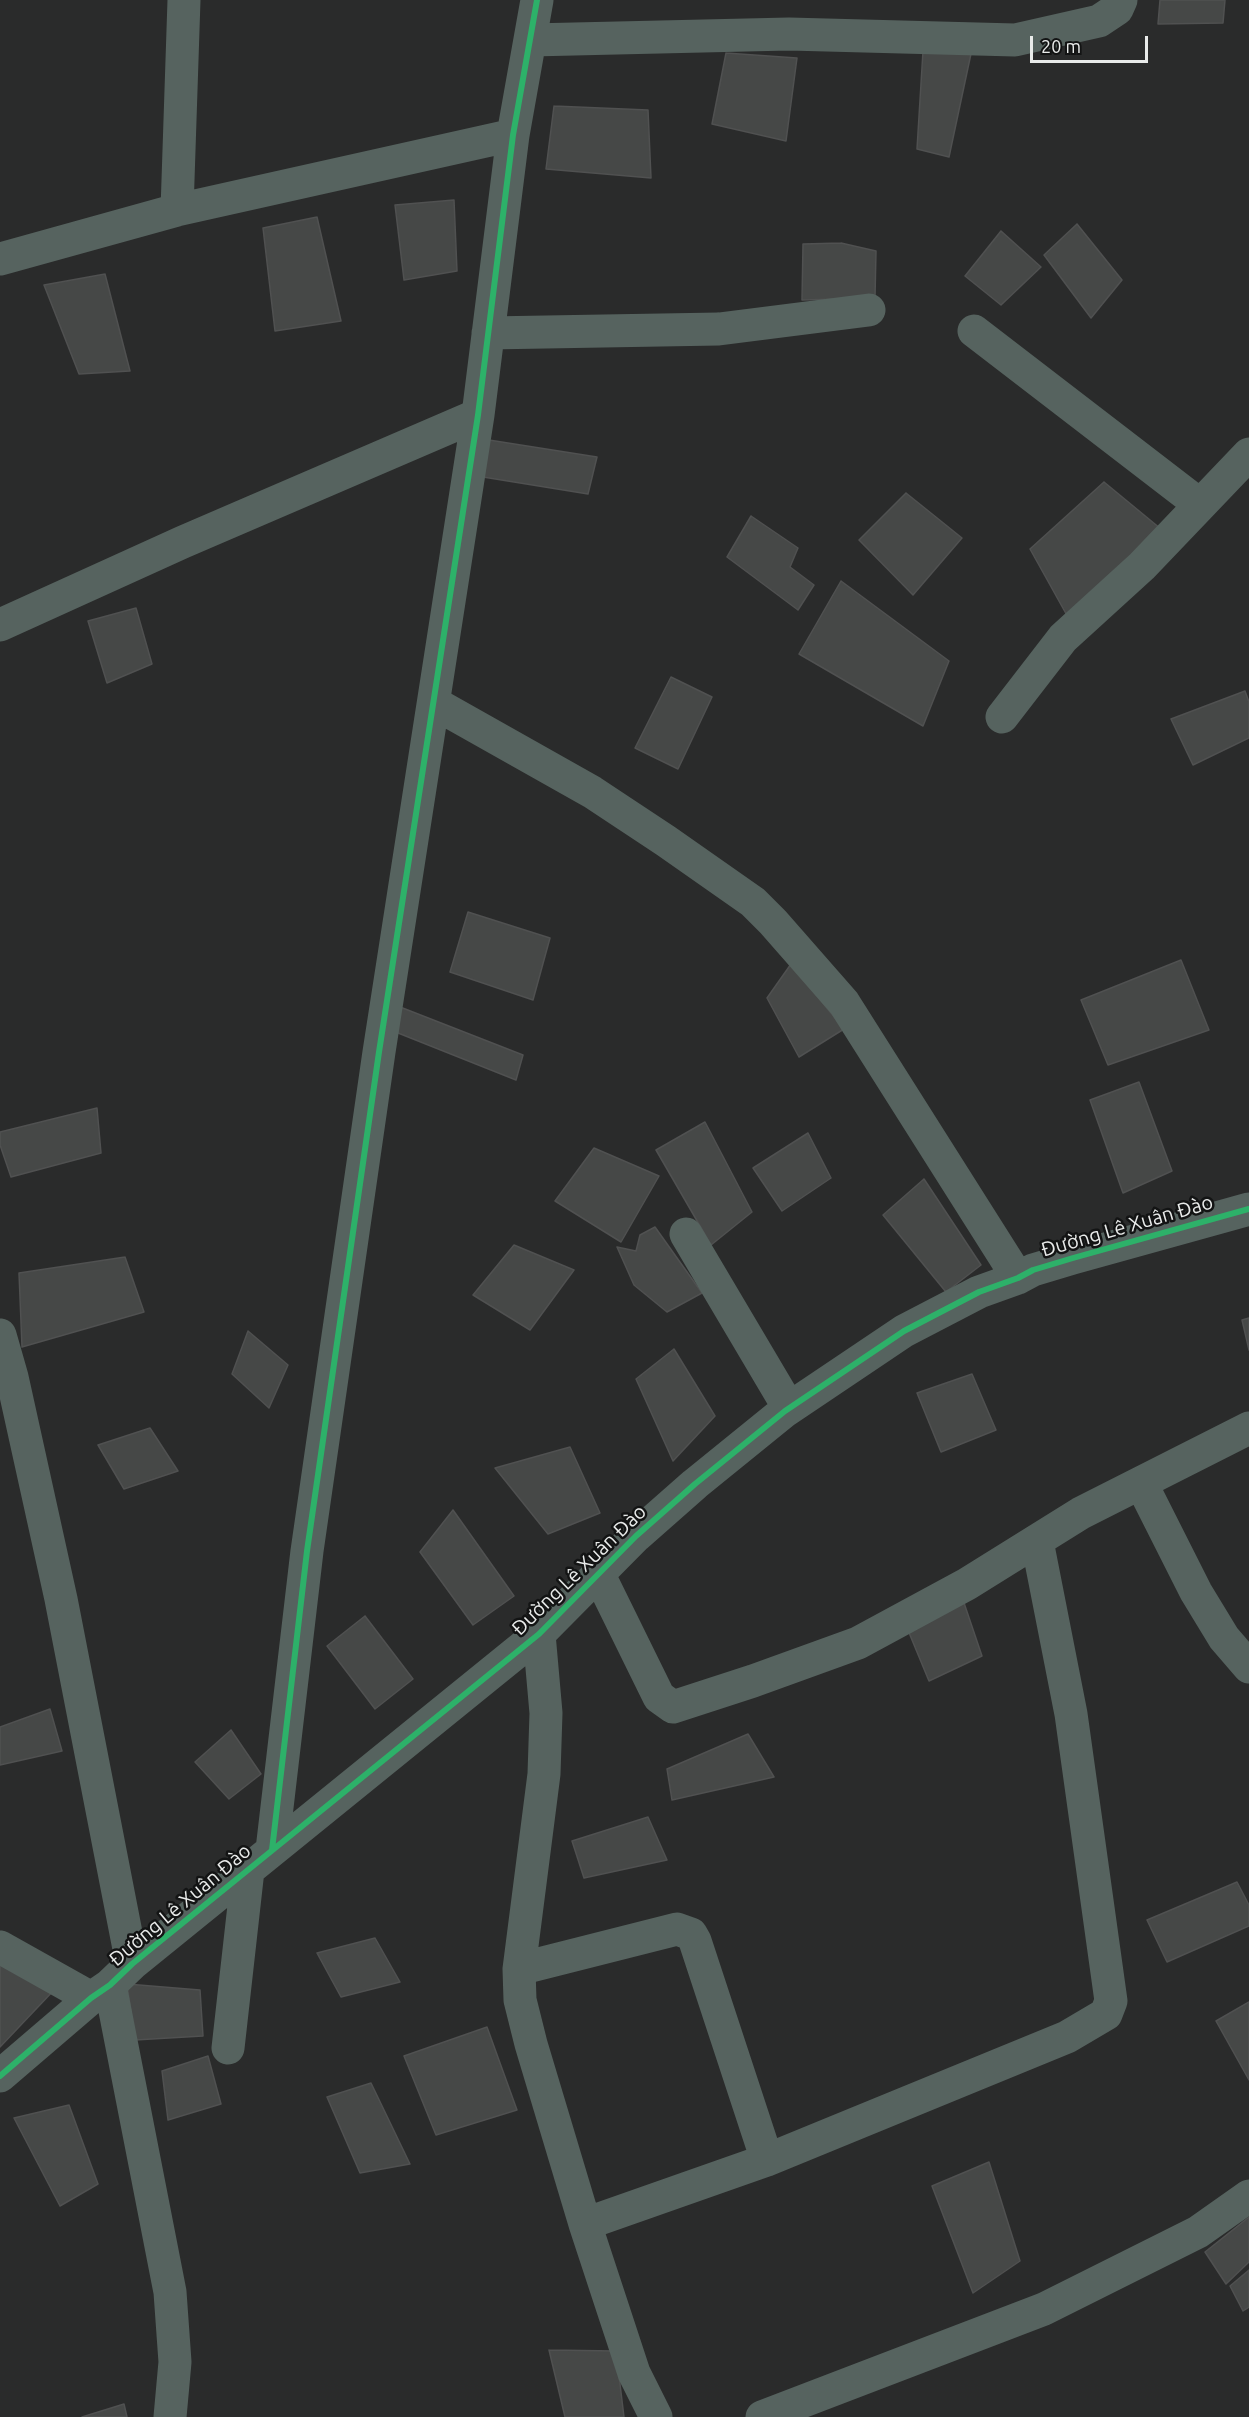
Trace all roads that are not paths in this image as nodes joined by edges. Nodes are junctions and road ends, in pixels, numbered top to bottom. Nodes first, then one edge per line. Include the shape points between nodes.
1 (184, 0) edge
2 (537, 0) edge
3 (1122, 0) edge
4 (531, 40) junction
5 (513, 135) junction
6 (177, 210) junction
7 (0, 260) edge
8 (869, 310) dead end
9 (974, 331) dead end
10 (488, 333) junction
11 (478, 415) junction
12 (1249, 454) edge
13 (1199, 504) junction
14 (0, 625) edge
15 (434, 702) junction
16 (1002, 717) dead end
17 (1249, 1209) edge
18 (686, 1234) dead end
19 (1018, 1278) junction
20 (0, 1335) edge
21 (789, 1408) junction
22 (1249, 1428) edge
23 (1141, 1483) junction
24 (1037, 1541) junction
25 (599, 1575) junction
26 (539, 1634) junction
27 (1249, 1668) edge
28 (260, 1860) junction
29 (0, 1947) edge
30 (519, 1969) junction
31 (111, 1982) junction
32 (228, 2048) dead end
33 (0, 2076) edge
34 (767, 2160) junction
35 (1249, 2196) edge
36 (585, 2224) junction
37 (170, 2417) edge
38 (656, 2417) edge
39 (762, 2417) edge

1 - 6 street
2 - 4 street
3 - 4 street via 1117,9 1099,21 1015,40 789,34
4 - 5 street
5 - 6 street
5 - 10 street
6 - 7 street
8 - 10 street via 719,329
9 - 13 street
10 - 11 street
11 - 14 street
11 - 15 street
12 - 13 street
13 - 16 street via 1142,566 1063,638
15 - 19 street via 592,792 753,902 844,1003
15 - 28 street
17 - 19 street, Đường Lê Xuân Đào via 1073,1258
18 - 21 street
19 - 21 street, Đường Lê Xuân Đào via 929,1316
20 - 31 street via 61,1599
21 - 25 street, Đường Lê Xuân Đào via 695,1484
22 - 23 street
23 - 24 street via 1081,1513
23 - 27 street via 1196,1592 1224,1638
24 - 25 street via 858,1644 673,1707 659,1697
24 - 34 street via 1072,1726 1111,2001 1106,2014 1067,2037
25 - 26 street, Đường Lê Xuân Đào
26 - 28 street, Đường Lê Xuân Đào
26 - 30 street via 546,1713 544,1774
28 - 31 street, Đường Lê Xuân Đào
28 - 32 street
29 - 31 street
30 - 34 street via 677,1929 691,1934
30 - 36 street via 520,2000 531,2044
31 - 33 street, Đường Lê Xuân Đào
31 - 37 street via 170,2292 175,2362
34 - 36 street
35 - 39 street via 1198,2232 1044,2309
36 - 38 street via 634,2373

